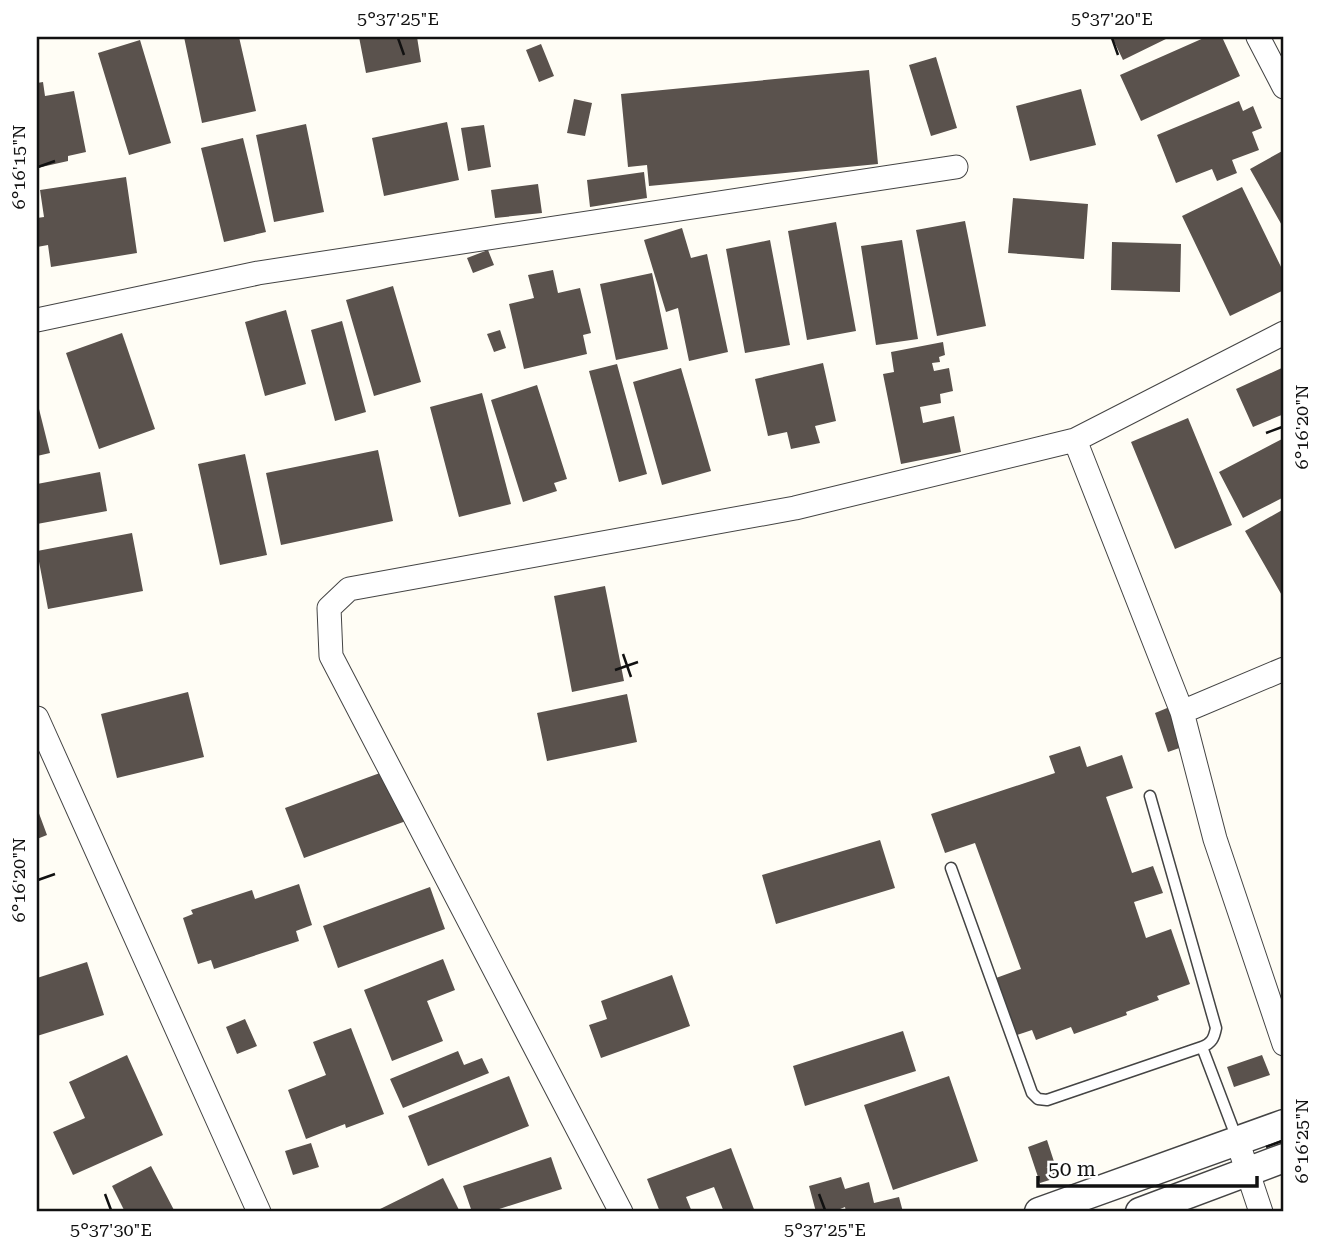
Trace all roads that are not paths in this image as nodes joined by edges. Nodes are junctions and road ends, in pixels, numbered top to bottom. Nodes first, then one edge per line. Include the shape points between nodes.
1 (1258, 37) edge
2 (1284, 88) edge
3 (956, 167) dead end
4 (37, 320) edge
5 (1284, 333) edge
6 (1075, 440) junction
7 (1284, 669) edge
8 (1182, 712) junction
9 (37, 718) edge
10 (1150, 796) dead end
11 (951, 867) dead end
12 (1284, 1044) edge
13 (1202, 1047) junction
14 (1284, 1124) edge
15 (1237, 1140) junction
16 (1284, 1158) edge
17 (1248, 1171) junction
18 (259, 1212) edge
19 (621, 1212) edge
20 (1039, 1212) edge
21 (1140, 1212) edge
22 (1261, 1212) edge

1 - 2 street
3 - 4 street via 258,272
5 - 6 street
6 - 8 street
6 - 19 street via 794,508 349,589 329,608 331,656
7 - 8 street
8 - 12 street via 1215,839
9 - 18 street
10 - 13 lane via 1216,1028 1210,1044
11 - 13 lane via 1032,1093 1038,1099
13 - 15 lane
14 - 15 street
15 - 17 street
15 - 20 street
16 - 17 street
17 - 21 street
17 - 22 street

